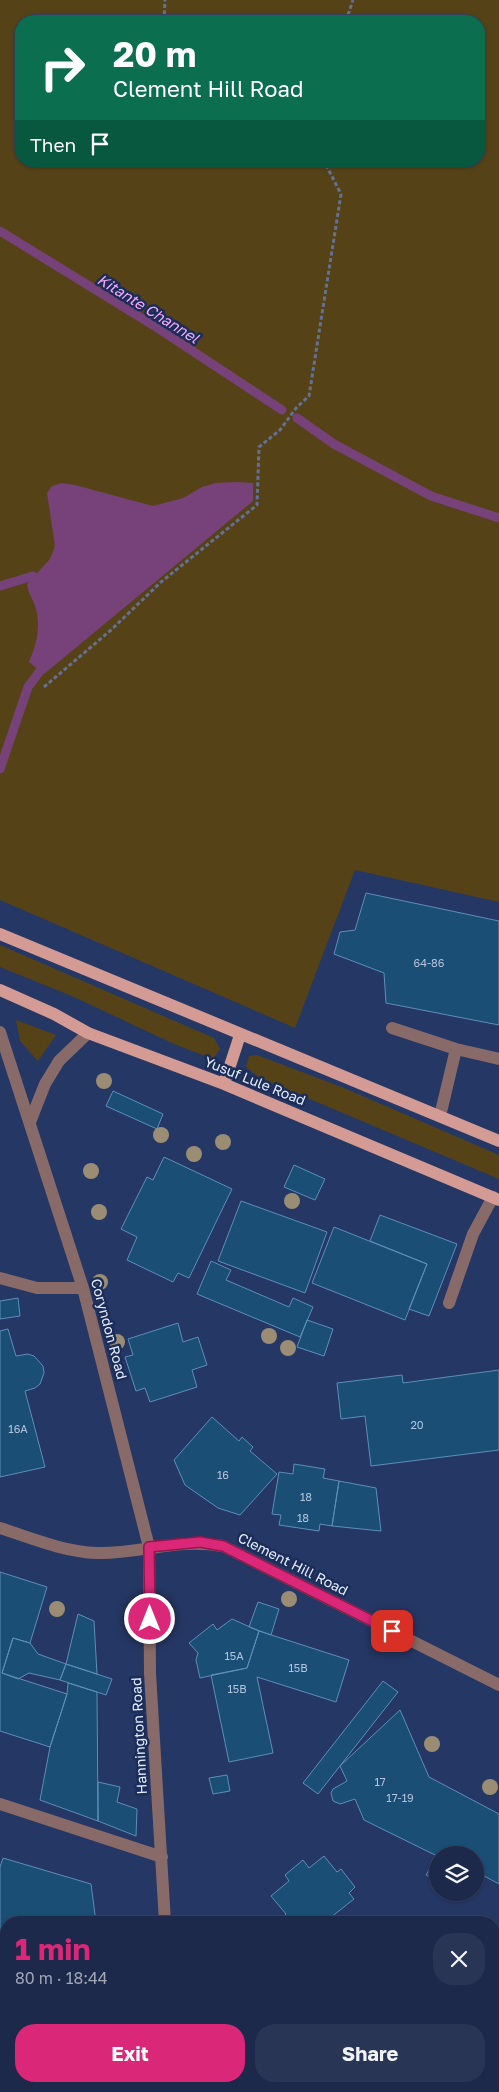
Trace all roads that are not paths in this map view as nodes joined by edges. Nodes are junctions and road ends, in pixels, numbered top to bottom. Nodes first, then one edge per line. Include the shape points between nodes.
1 (0, 934) edge
2 (0, 990) edge
3 (392, 1028) dead end
4 (0, 1032) edge
5 (88, 1033) junction
6 (240, 1035) junction
7 (456, 1049) junction
8 (499, 1060) edge
9 (224, 1084) junction
10 (440, 1116) junction
11 (30, 1122) junction
12 (499, 1141) edge
13 (496, 1199) edge
14 (0, 1278) edge
15 (83, 1288) junction
16 (449, 1303) dead end
17 (0, 1528) edge
18 (149, 1547) junction
19 (499, 1685) edge
20 (0, 1804) edge
21 (162, 1858) junction
22 (165, 1916) edge

1 - 6 main road
2 - 5 main road, Yusuf Lule Road
3 - 7 street
4 - 11 street
5 - 9 main road, Yusuf Lule Road
5 - 11 street via 59,1061 44,1084
6 - 9 main road
6 - 10 main road
7 - 8 street
7 - 10 street
9 - 13 main road, Yusuf Lule Road
10 - 12 main road
11 - 15 street, Coryndon Road
13 - 16 street via 473,1234
14 - 15 street via 37,1288
15 - 18 street, Coryndon Road
17 - 18 street, Clement Hill Road via 72,1550 97,1553
18 - 19 street, Clement Hill Road via 200,1542 223,1546
18 - 21 street, Hannington Road via 150,1674
20 - 21 street
21 - 22 street, Hannington Road

